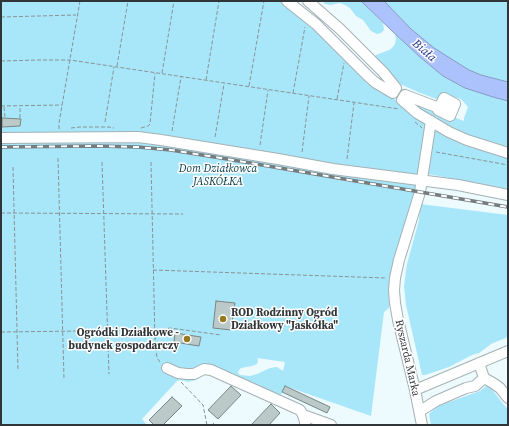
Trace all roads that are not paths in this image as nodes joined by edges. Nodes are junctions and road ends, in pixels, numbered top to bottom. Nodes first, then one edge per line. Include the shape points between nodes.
1 (287, 1) edge
2 (308, 1) edge
3 (393, 90) junction
4 (405, 98) junction
5 (452, 107) dead end
6 (431, 121) junction
7 (1, 138) edge
8 (508, 152) edge
9 (422, 180) junction
10 (508, 195) edge
11 (508, 351) edge
12 (479, 363) junction
13 (167, 368) road end
14 (484, 378) junction
15 (415, 390) junction
16 (508, 398) edge
17 (420, 411) junction
18 (304, 420) edge
19 (331, 425) edge
20 (422, 425) edge

1 - 3 street via 316,24 376,83 393,93
2 - 3 street via 384,73 396,88
3 - 4 street
4 - 5 street via 405,95 439,108
4 - 6 street via 402,100
6 - 8 street via 467,140
6 - 9 street, Ryszarda Marka
7 - 9 street via 138,137 341,170
9 - 10 street
9 - 15 street, Ryszarda Marka via 399,260 394,290
11 - 12 street
12 - 14 street
12 - 15 street
13 - 18 street via 187,374 204,369 211,370 300,410
14 - 16 street via 500,388
14 - 17 street via 475,386 436,401
15 - 17 street, Ryszarda Marka
17 - 20 street, Ryszarda Marka
18 - 19 street

